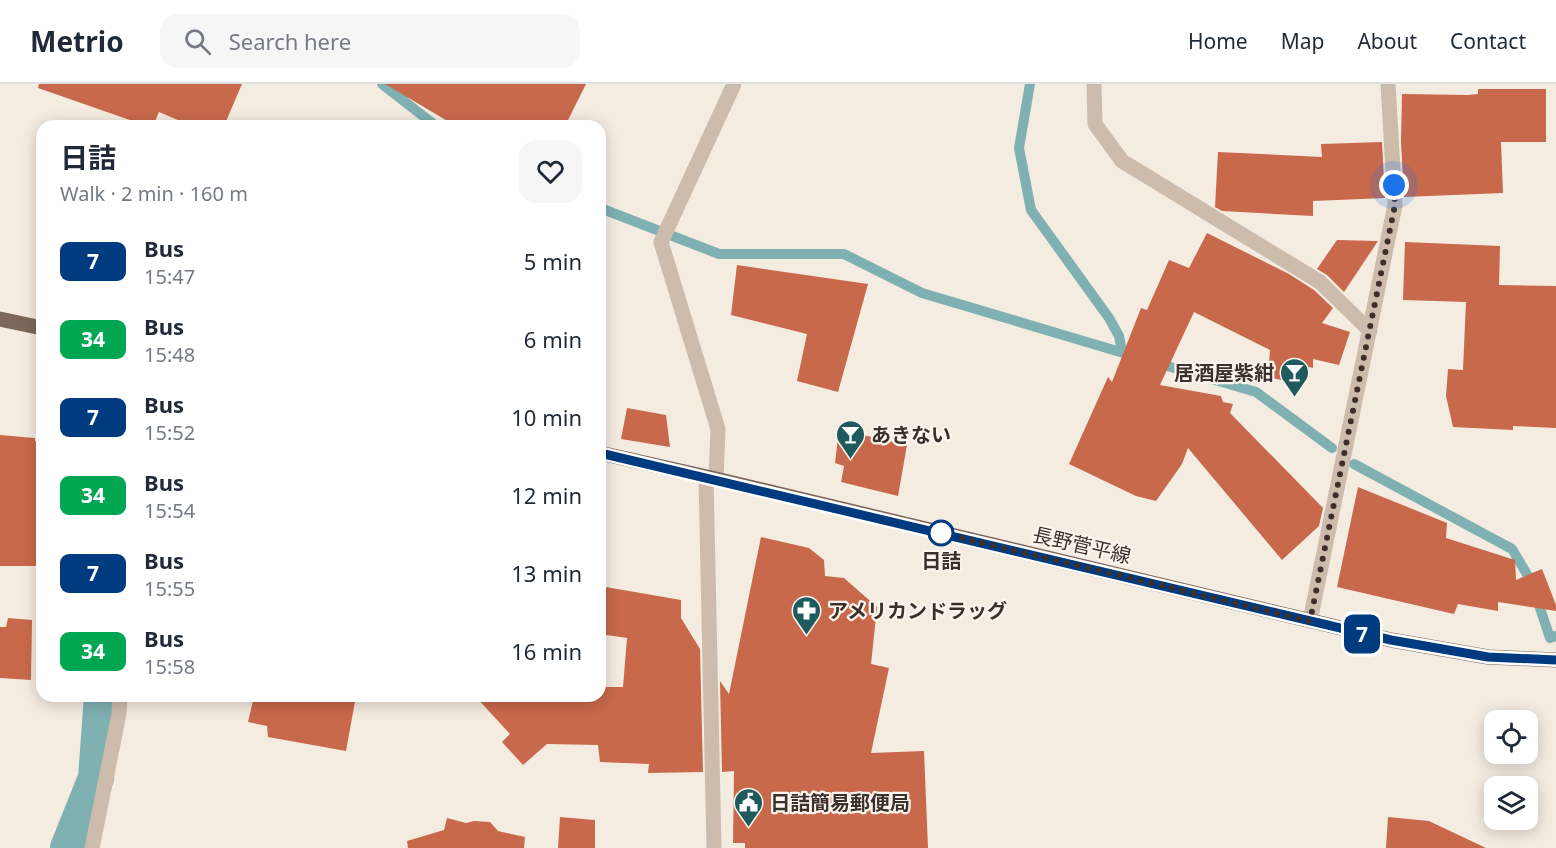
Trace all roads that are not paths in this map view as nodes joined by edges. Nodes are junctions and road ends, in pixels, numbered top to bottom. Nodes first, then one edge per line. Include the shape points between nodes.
1 (734, 84) edge
2 (1094, 84) edge
3 (1388, 84) edge
4 (0, 319) edge
5 (36, 327) edge
6 (1370, 331) junction
7 (606, 454) edge
8 (711, 478) junction
9 (1310, 621) junction
10 (1556, 660) edge
11 (120, 702) edge
12 (92, 848) edge
13 (714, 848) edge

1 - 8 street via 661,242 718,429
2 - 6 street via 1095,124 1122,161 1320,282
3 - 6 street via 1395,205
4 - 5 main road
6 - 9 street
7 - 8 main road, 長野菅平線
8 - 9 main road, 長野菅平線
8 - 13 street
9 - 10 main road, 長野菅平線 via 1488,657
11 - 12 street

